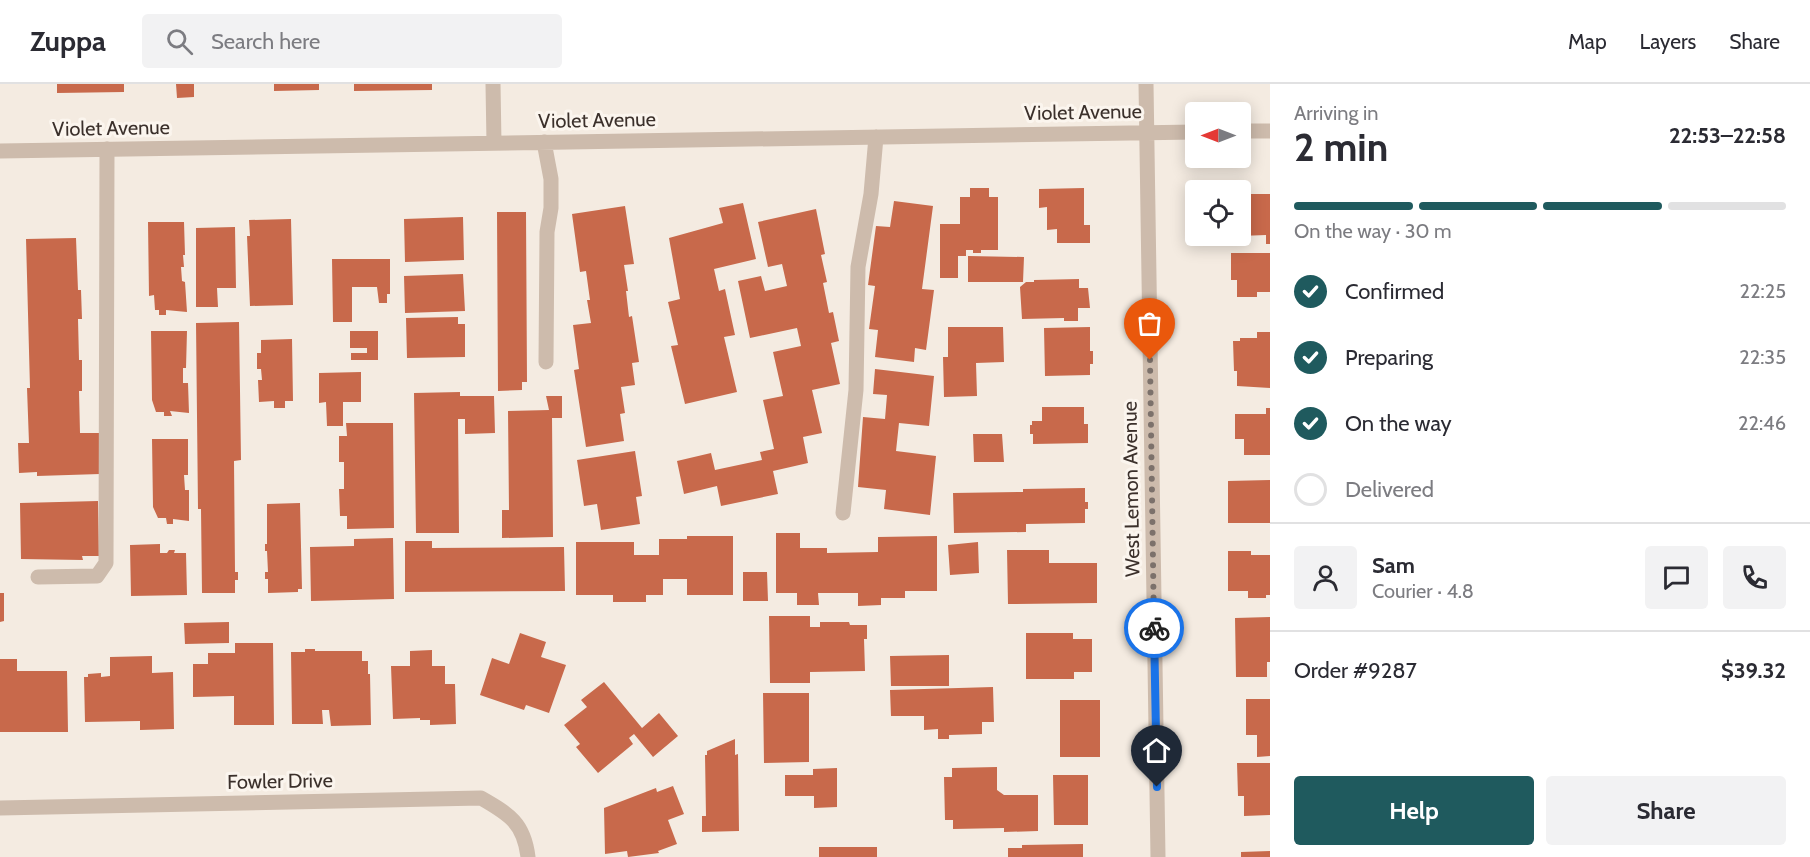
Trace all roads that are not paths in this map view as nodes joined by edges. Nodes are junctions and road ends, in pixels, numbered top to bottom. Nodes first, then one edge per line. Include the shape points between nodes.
1 (493, 84) edge
2 (1146, 84) edge
3 (1270, 130) edge
4 (1251, 131) edge
5 (1147, 132) junction
6 (1185, 132) edge
7 (876, 137) junction
8 (544, 142) junction
9 (494, 143) junction
10 (107, 149) junction
11 (0, 151) edge
12 (546, 362) dead end
13 (843, 513) dead end
14 (38, 578) dead end
15 (0, 808) edge
16 (528, 857) edge
17 (1158, 857) edge

1 - 9 street
2 - 5 street, West Lemon Avenue
3 - 4 street
5 - 6 street, Violet Avenue
5 - 7 street, Violet Avenue
5 - 17 street, West Lemon Avenue
7 - 8 street, Violet Avenue
7 - 13 street via 872,194 858,267 856,390
8 - 9 street, Violet Avenue
8 - 12 street via 551,179
9 - 10 street, Violet Avenue
10 - 11 street, Violet Avenue
10 - 14 street via 106,563 97,576
15 - 16 street, Fowler Drive via 481,798 507,813 525,838

